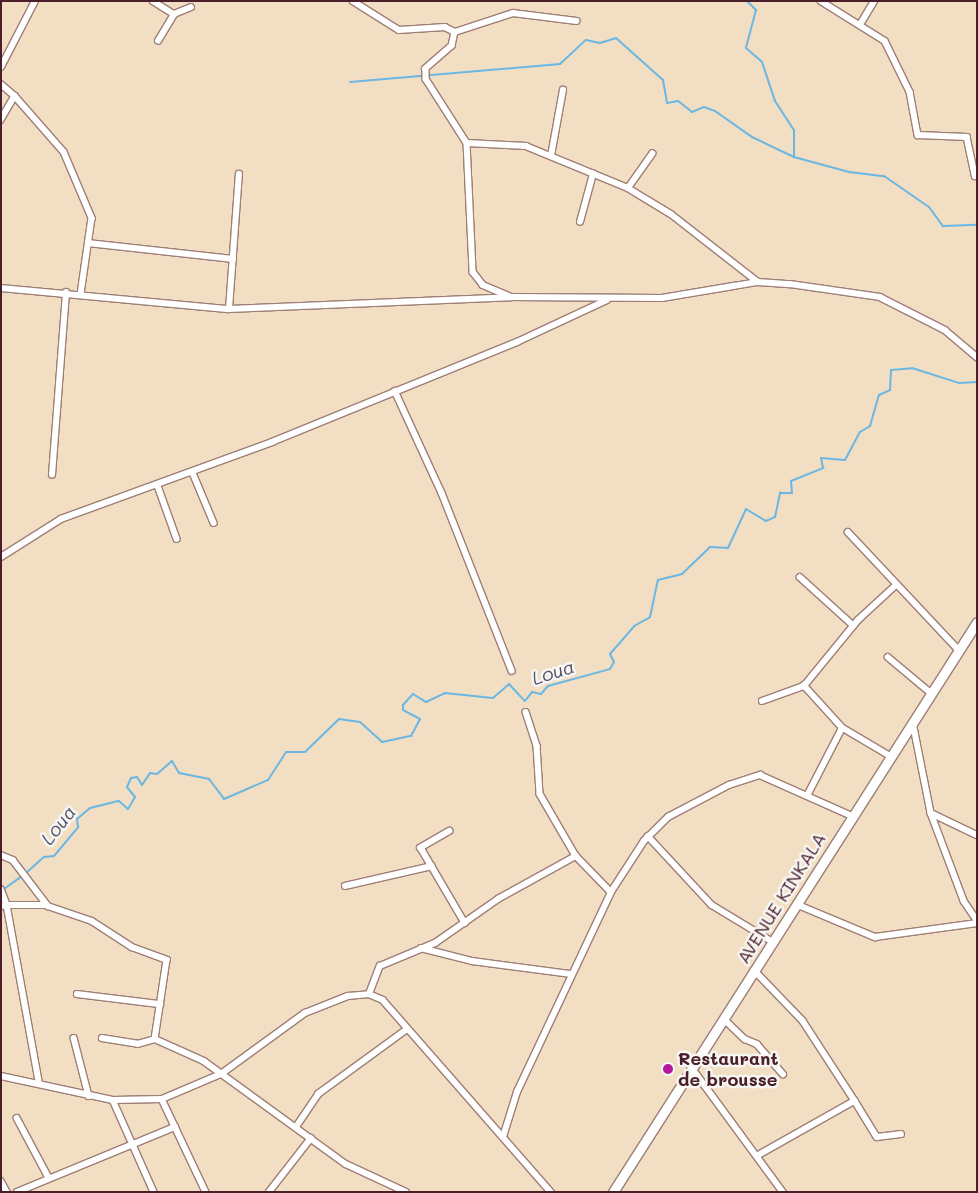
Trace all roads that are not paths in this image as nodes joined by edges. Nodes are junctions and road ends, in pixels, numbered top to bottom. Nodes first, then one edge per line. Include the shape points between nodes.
1 (35, 1) edge
2 (153, 1) edge
3 (353, 1) edge
4 (821, 1) edge
5 (874, 1) edge
6 (191, 6) dead end
7 (174, 14) junction
8 (577, 21) dead end
9 (861, 24) junction
10 (455, 32) junction
11 (158, 41) dead end
12 (1, 67) edge
13 (1, 84) edge
14 (563, 90) dead end
15 (15, 96) junction
16 (1, 120) edge
17 (467, 143) junction
18 (652, 154) dead end
19 (551, 156) junction
20 (239, 174) dead end
21 (593, 174) junction
22 (975, 176) dead end
23 (628, 188) junction
24 (580, 222) dead end
25 (88, 243) junction
26 (233, 258) junction
27 (758, 282) junction
28 (1, 288) edge
29 (66, 293) junction
30 (81, 294) junction
31 (511, 297) junction
32 (610, 298) junction
33 (229, 310) junction
34 (977, 357) edge
35 (395, 391) junction
36 (193, 473) junction
37 (52, 475) dead end
38 (158, 486) junction
39 (214, 523) dead end
40 (848, 532) dead end
41 (176, 539) dead end
42 (1, 557) edge
43 (800, 577) dead end
44 (896, 585) junction
45 (977, 622) edge
46 (853, 625) junction
47 (959, 650) junction
48 (888, 657) dead end
49 (512, 671) dead end
50 (804, 686) junction
51 (931, 693) junction
52 (762, 701) dead end
53 (526, 712) dead end
54 (913, 720) junction
55 (842, 728) junction
56 (890, 757) junction
57 (808, 794) junction
58 (931, 813) junction
59 (852, 816) junction
60 (450, 831) dead end
61 (977, 835) edge
62 (648, 836) junction
63 (1, 855) edge
64 (576, 856) junction
65 (432, 866) junction
66 (345, 886) dead end
67 (2, 892) edge
68 (611, 892) junction
69 (796, 904) junction
70 (4, 906) edge
71 (48, 906) junction
72 (977, 922) edge
73 (465, 923) junction
74 (773, 942) junction
75 (421, 948) junction
76 (754, 970) junction
77 (571, 974) junction
78 (77, 994) dead end
79 (369, 994) junction
80 (160, 1004) junction
81 (724, 1019) junction
82 (407, 1029) junction
83 (74, 1038) dead end
84 (102, 1038) dead end
85 (155, 1039) junction
86 (692, 1068) junction
87 (220, 1074) junction
88 (783, 1074) dead end
89 (1, 1076) edge
90 (39, 1081) junction
91 (89, 1096) junction
92 (162, 1099) junction
93 (113, 1100) junction
94 (855, 1101) junction
95 (17, 1118) dead end
96 (175, 1127) junction
97 (296, 1127) junction
98 (901, 1134) dead end
99 (502, 1137) junction
100 (311, 1138) junction
101 (131, 1144) junction
102 (759, 1155) junction
103 (48, 1176) junction
104 (1, 1180) edge
105 (549, 1191) edge
106 (7, 1192) edge
107 (17, 1192) edge
108 (154, 1192) edge
109 (206, 1192) edge
110 (269, 1192) edge
111 (406, 1192) edge
112 (539, 1192) edge
113 (613, 1192) edge
114 (783, 1192) edge

1 - 12 street
2 - 7 street
3 - 10 street via 399,30 445,27
4 - 9 street
5 - 9 street
6 - 7 street
7 - 11 street
8 - 10 street via 513,13
9 - 22 street via 889,46 910,92 918,135 967,137
10 - 17 street via 452,46 426,69 426,79
13 - 15 street
14 - 19 street
15 - 16 street
15 - 25 street via 64,152 92,218
17 - 19 street via 526,146
17 - 31 street via 470,260 477,279
18 - 23 street
19 - 21 street
20 - 26 street
21 - 23 street
21 - 24 street
23 - 27 street via 671,214
25 - 26 street
25 - 30 street
26 - 33 street
27 - 32 street via 662,298
27 - 34 street via 857,290 880,297 945,330
28 - 29 street
29 - 30 street
29 - 37 street
30 - 33 street
31 - 32 street
31 - 33 street
32 - 35 street
35 - 36 street
35 - 49 street via 442,493
36 - 38 street
36 - 39 street
38 - 41 street
38 - 42 street via 61,519
40 - 44 street
43 - 46 street
44 - 46 street
44 - 47 street
45 - 47 main road, AVENUE KINKALA
46 - 50 street
47 - 51 main road, AVENUE KINKALA
48 - 51 street
50 - 52 street
50 - 55 street
51 - 54 main road, AVENUE KINKALA
53 - 64 street via 537,746 540,794
54 - 56 main road, AVENUE KINKALA
54 - 58 street
55 - 56 street
55 - 57 street
56 - 59 main road, AVENUE KINKALA
57 - 59 street
57 - 62 street via 754,775 685,806
58 - 61 street
58 - 72 street via 964,901
59 - 69 main road, AVENUE KINKALA
60 - 65 street via 422,845
62 - 68 street
62 - 74 street via 712,905
63 - 71 street via 13,860
64 - 68 street
64 - 73 street
65 - 66 street
65 - 73 street
67 - 70 street
68 - 77 street
69 - 72 street via 875,937
69 - 74 main road, AVENUE KINKALA
70 - 71 street
70 - 90 street
71 - 80 street via 92,921 132,947 167,960
73 - 75 street
74 - 76 main road, AVENUE KINKALA
75 - 77 street via 472,961
75 - 79 street via 380,966
76 - 81 main road, AVENUE KINKALA
76 - 94 street via 803,1021
77 - 99 street via 517,1092
78 - 80 street
79 - 82 street via 383,1000
79 - 87 street via 348,996 305,1013
80 - 85 street
81 - 86 main road, AVENUE KINKALA
81 - 88 street via 745,1039 757,1044
82 - 97 street via 318,1094
82 - 99 street
83 - 91 street
84 - 85 street via 138,1044
85 - 87 street via 204,1061
86 - 102 street
86 - 113 main road, AVENUE KINKALA
87 - 92 street
87 - 97 street
89 - 90 street
90 - 91 street
91 - 93 street
92 - 93 street
92 - 96 street
93 - 101 street
94 - 98 street via 877,1137
94 - 102 street
95 - 103 street
96 - 101 street
96 - 109 street
97 - 100 street
99 - 105 street
100 - 110 street
100 - 111 street via 346,1164
101 - 103 street
101 - 108 street
102 - 114 street
103 - 107 street
104 - 106 street
105 - 112 street

